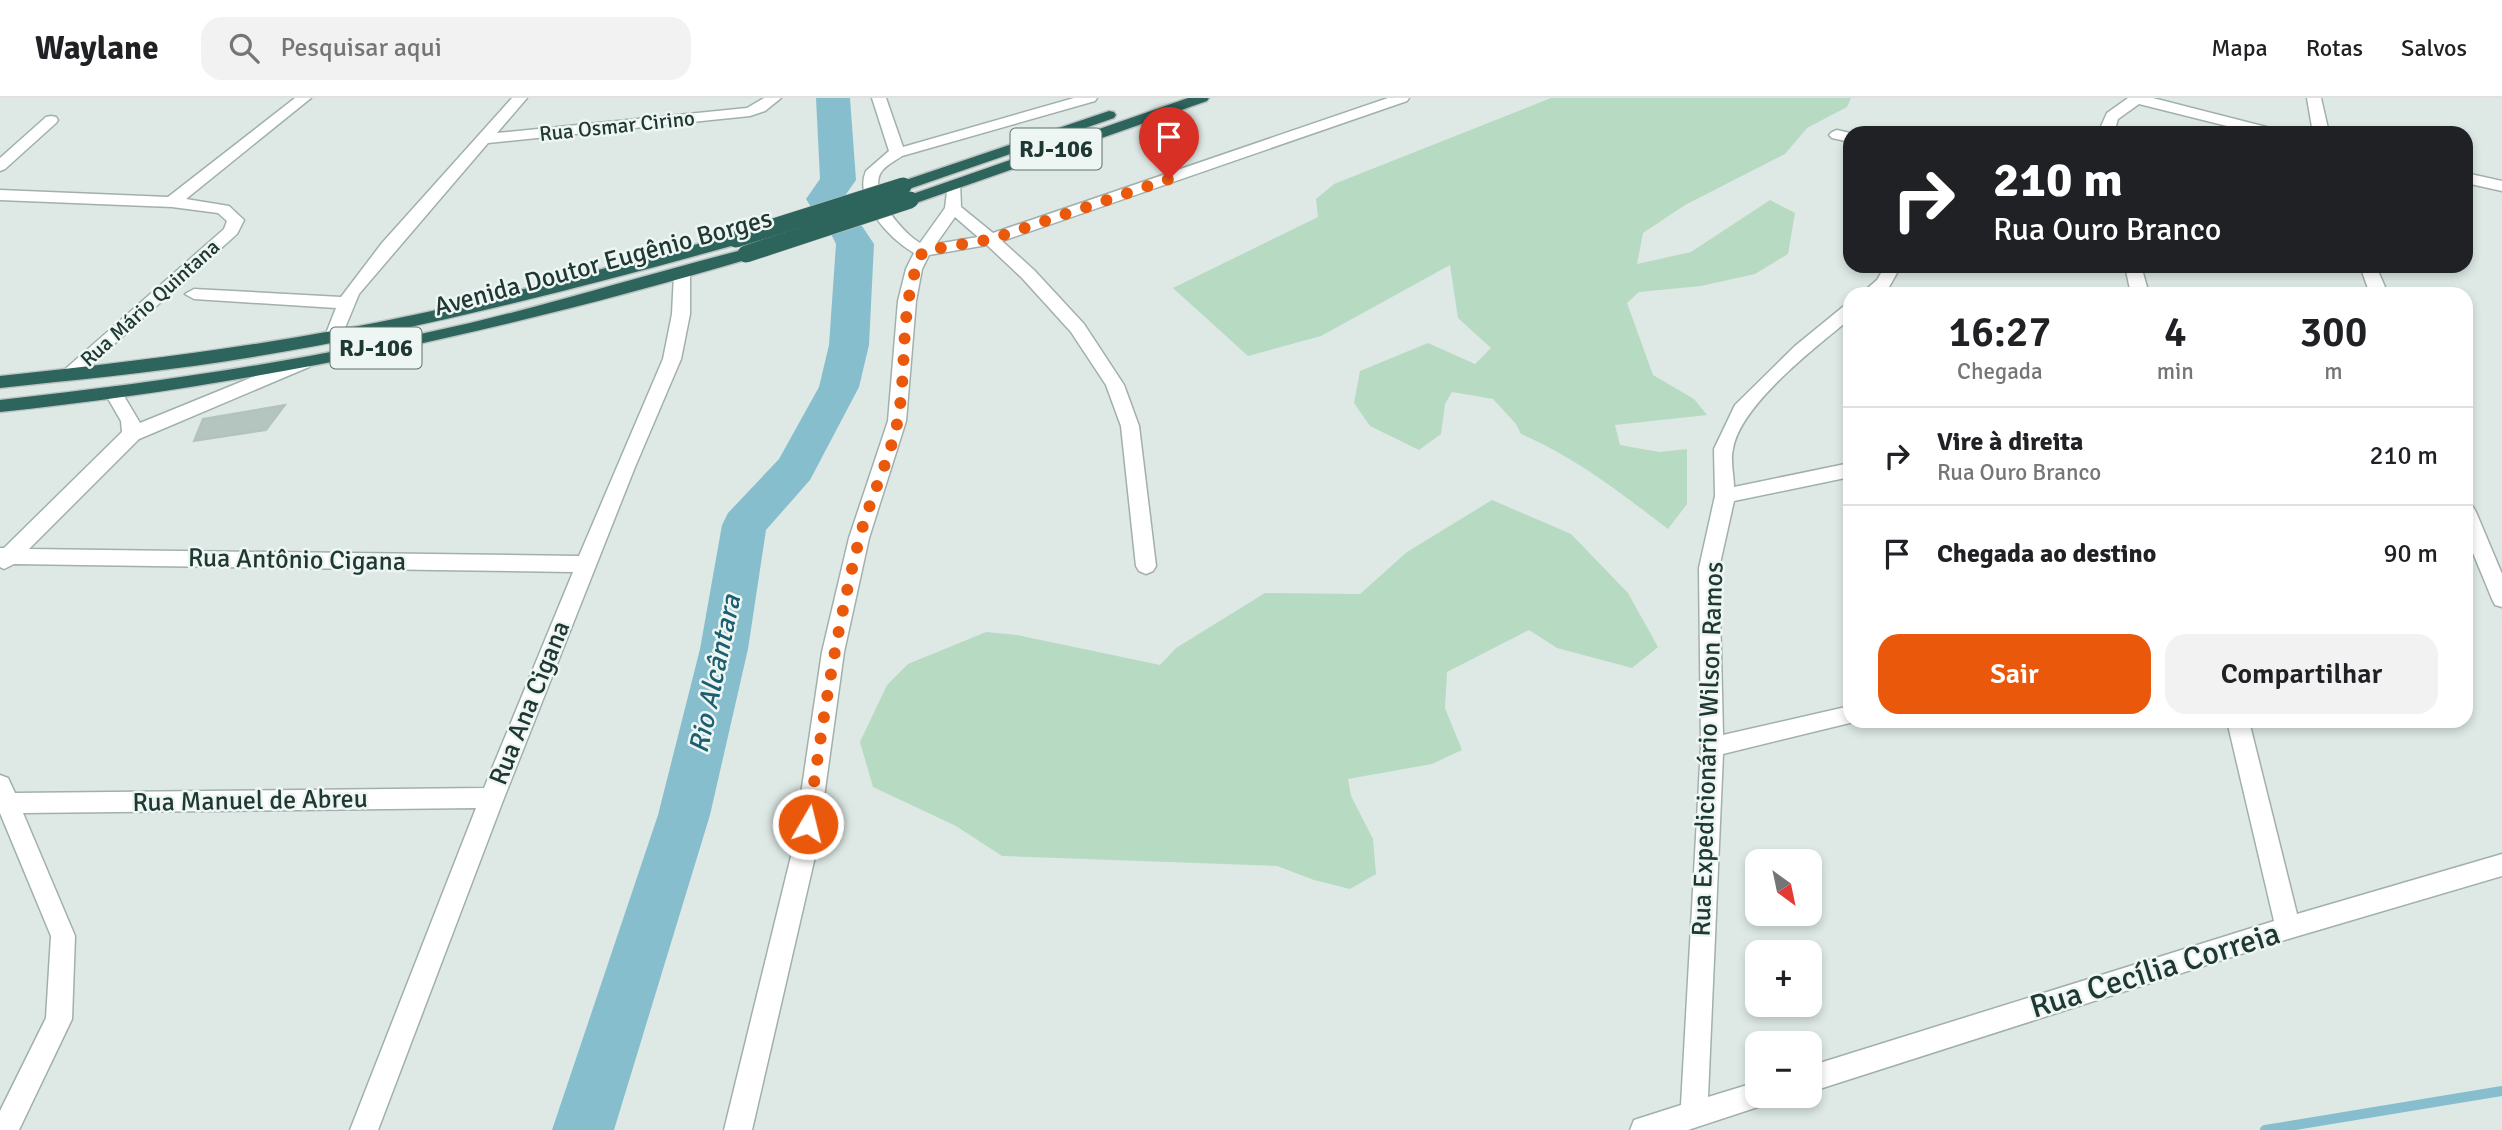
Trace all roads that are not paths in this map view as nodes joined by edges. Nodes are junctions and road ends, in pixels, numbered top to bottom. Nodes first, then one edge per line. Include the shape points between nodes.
1 (304, 98) edge
2 (520, 98) edge
3 (774, 98) edge
4 (879, 98) edge
5 (1161, 98) edge
6 (1202, 98) edge
7 (1402, 98) edge
8 (2137, 98) edge
9 (2314, 98) edge
10 (1080, 100) edge
11 (51, 120) dead end
12 (1083, 123) junction
13 (2107, 126) edge
14 (2246, 126) edge
15 (2320, 126) edge
16 (483, 139) junction
17 (897, 153) junction
18 (0, 166) edge
19 (2473, 180) edge
20 (954, 186) junction
21 (2502, 186) edge
22 (906, 193) junction
23 (0, 195) edge
24 (172, 202) junction
25 (953, 208) junction
26 (992, 239) junction
27 (741, 247) junction
28 (923, 251) junction
29 (1889, 273) edge
30 (682, 274) junction
31 (1878, 287) edge
32 (194, 293) dead end
33 (345, 303) junction
34 (1843, 316) edge
35 (334, 336) junction
36 (303, 363) junction
37 (69, 375) junction
38 (5, 380) edge
39 (116, 395) junction
40 (0, 406) edge
41 (132, 435) junction
42 (1843, 471) edge
43 (1725, 496) junction
44 (2473, 529) edge
45 (3, 559) edge
46 (586, 564) junction
47 (1146, 566) dead end
48 (2502, 599) edge
49 (1843, 717) edge
50 (2240, 728) edge
51 (1712, 747) junction
52 (4, 794) edge
53 (492, 798) junction
54 (2502, 865) edge
55 (2288, 928) junction
56 (1822, 1075) edge
57 (1745, 1099) edge
58 (1694, 1115) junction
59 (5, 1130) edge
60 (364, 1130) edge
61 (737, 1130) edge
62 (1644, 1130) edge

1 - 24 street
2 - 16 street
3 - 16 street, Rua Osmar Cirino via 750,112
4 - 17 street
5 - 12 highway, Avenida Doutor Eugênio Borges / RJ-106
6 - 20 highway, Avenida Doutor Eugênio Borges / RJ-106
7 - 26 street
8 - 13 street via 2114,114
8 - 14 street
9 - 15 street
10 - 12 street
10 - 17 street
11 - 18 street
12 - 22 highway, Avenida Doutor Eugênio Borges / RJ-106
16 - 33 street
17 - 28 street via 871,176 871,189 901,237
19 - 21 street
20 - 22 highway, Avenida Doutor Eugênio Borges / RJ-106
20 - 25 street
22 - 27 highway, Avenida Doutor Eugênio Borges / RJ-106, bridge
23 - 24 street, Rua Mário Quintana
24 - 37 street, Rua Mário Quintana via 223,209 236,220 231,231
25 - 26 street
25 - 28 street
26 - 28 street
26 - 47 street via 1041,287 1115,380 1128,416
27 - 30 highway, Avenida Doutor Eugênio Borges / RJ-106
27 - 35 highway, Avenida Doutor Eugênio Borges / RJ-106
28 - 61 street via 907,301 897,421 859,538 833,652 805,848
29 - 31 street
30 - 36 highway, Avenida Doutor Eugênio Borges / RJ-106
30 - 46 street, Rua Ana Cigana via 681,314 672,359
32 - 33 street
33 - 35 street
34 - 43 street, Rua Expedicionário Wilson Ramos via 1742,409 1723,449
35 - 37 highway, Avenida Doutor Eugênio Borges / RJ-106
36 - 39 highway, Avenida Doutor Eugênio Borges / RJ-106
36 - 41 street
37 - 38 highway, Avenida Doutor Eugênio Borges / RJ-106
39 - 40 highway, Avenida Doutor Eugênio Borges / RJ-106
39 - 41 street
41 - 45 street
42 - 43 street
43 - 51 street, Rua Expedicionário Wilson Ramos via 1709,568
44 - 48 street
45 - 46 street, Rua Antônio Cigana
46 - 53 street, Rua Ana Cigana
49 - 51 street
50 - 55 street
51 - 58 street, Rua Expedicionário Wilson Ramos
52 - 53 street, Rua Manuel de Abreu
52 - 59 street via 63,936 59,1019
53 - 60 street, Rua Ana Cigana
54 - 55 street, Rua Cecília Correia
55 - 56 street, Rua Cecília Correia
57 - 58 street
58 - 62 street

